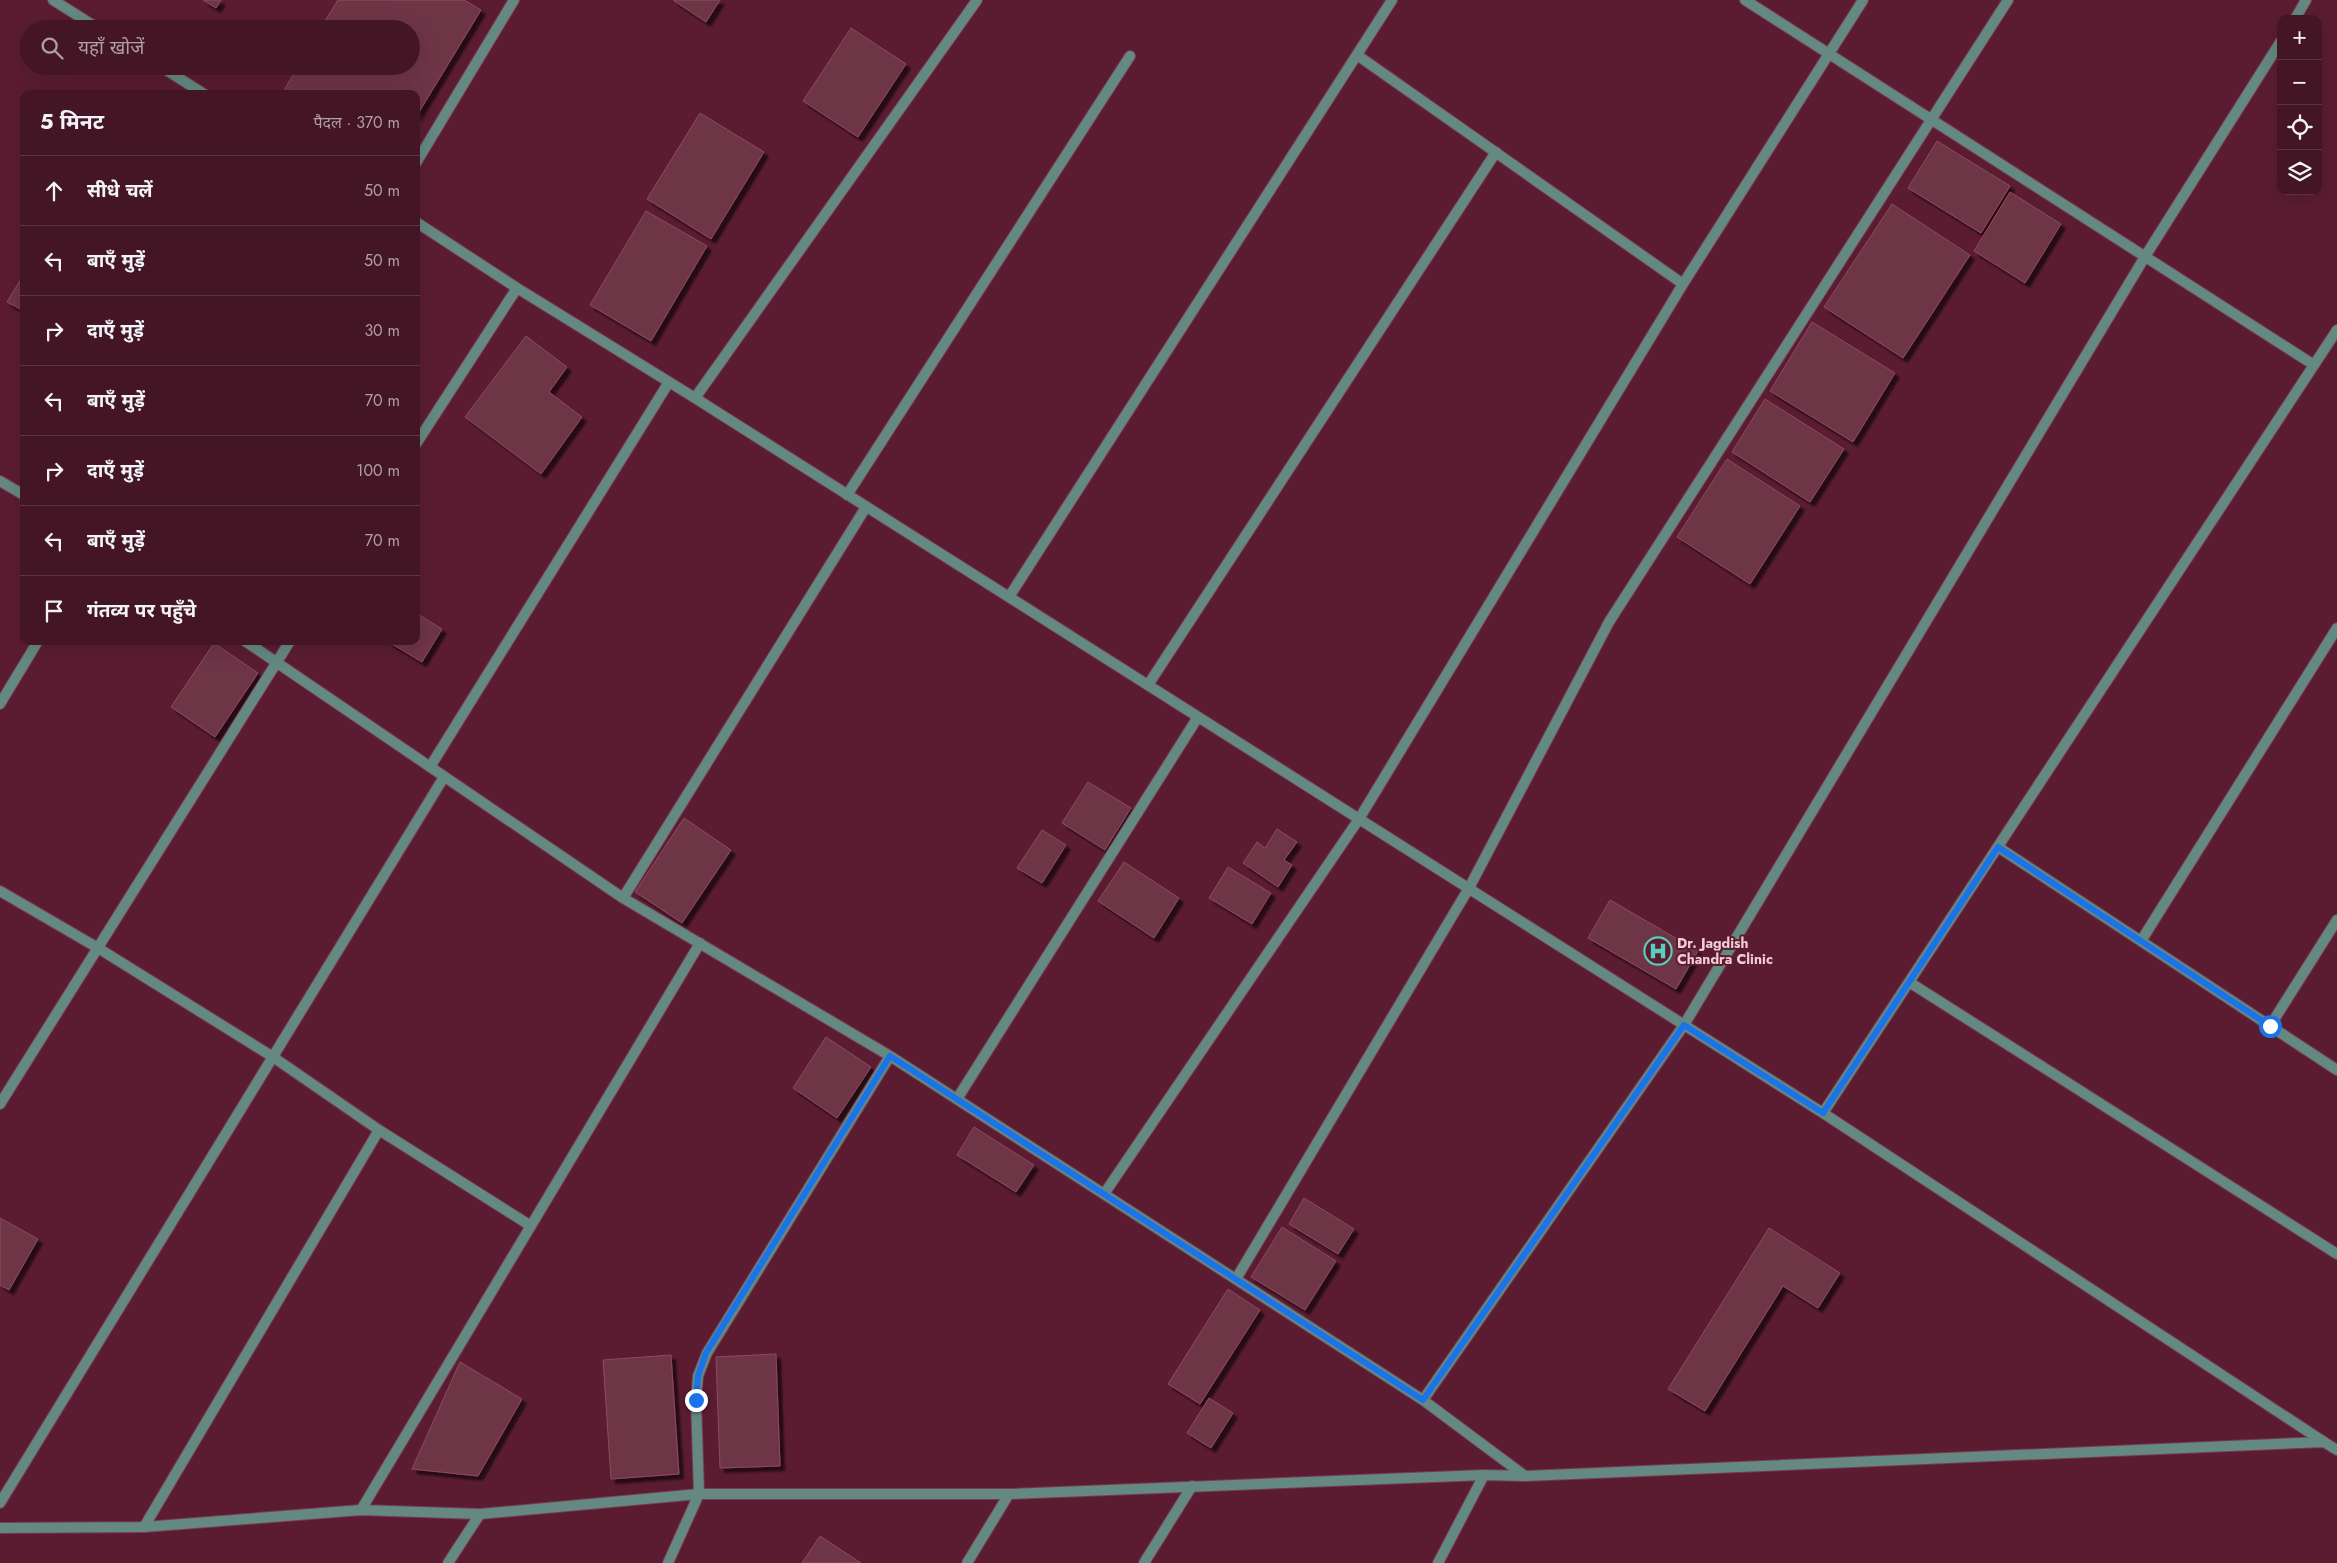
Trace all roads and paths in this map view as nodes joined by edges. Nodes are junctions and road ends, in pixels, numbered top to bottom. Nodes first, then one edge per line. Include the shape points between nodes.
1 (53, 0) edge
2 (514, 0) edge
3 (976, 0) edge
4 (1392, 0) edge
5 (1745, 0) edge
6 (1863, 0) edge
7 (2008, 0) edge
8 (2306, 0) edge
9 (2297, 15) edge
10 (85, 20) edge
11 (2277, 47) edge
12 (1357, 54) junction
13 (1829, 54) junction
14 (1130, 56) dead end
15 (174, 75) edge
16 (198, 90) edge
17 (1931, 120) junction
18 (1496, 152) junction
19 (420, 156) edge
20 (420, 225) edge
21 (2146, 256) junction
22 (1683, 284) junction
23 (517, 288) junction
24 (2337, 330) edge
25 (2314, 365) junction
26 (669, 382) junction
27 (695, 398) junction
28 (420, 438) edge
29 (0, 481) edge
30 (20, 493) edge
31 (847, 495) junction
32 (866, 507) junction
33 (1009, 597) junction
34 (2337, 628) edge
35 (36, 645) edge
36 (250, 645) edge
37 (287, 645) edge
38 (276, 663) junction
39 (1148, 685) junction
40 (0, 704) edge
41 (1198, 717) junction
42 (430, 767) junction
43 (444, 777) junction
44 (1359, 819) junction
45 (1998, 847) junction
46 (1469, 888) junction
47 (0, 891) edge
48 (623, 898) junction
49 (2336, 925) edge
50 (2141, 941) junction
51 (700, 943) junction
52 (98, 948) junction
53 (1909, 982) junction
54 (1684, 1025) junction
55 (2270, 1026) junction
56 (890, 1056) junction
57 (273, 1057) junction
58 (2337, 1070) edge
59 (958, 1099) junction
60 (0, 1104) edge
61 (1823, 1113) junction
62 (379, 1130) junction
63 (1104, 1194) junction
64 (531, 1226) junction
65 (2337, 1254) edge
66 (1236, 1279) junction
67 (1423, 1400) junction
68 (2324, 1442) junction
69 (2337, 1450) edge
70 (1484, 1475) junction
71 (1525, 1476) junction
72 (1192, 1486) junction
73 (698, 1494) junction
74 (1009, 1494) junction
75 (0, 1503) edge
76 (361, 1510) junction
77 (480, 1514) junction
78 (0, 1528) edge
79 (144, 1528) junction
80 (448, 1563) edge
81 (668, 1563) edge
82 (968, 1563) edge
83 (1144, 1563) edge
84 (1438, 1563) edge

1 - 10 street
2 - 19 street
3 - 27 street
4 - 12 street
5 - 13 street
6 - 13 street
7 - 17 street
8 - 9 street
11 - 21 street
12 - 18 street
12 - 33 street
13 - 17 street
13 - 22 street
14 - 31 street
15 - 16 street
17 - 21 street
17 - 46 street via 1608,622
18 - 22 street
18 - 39 street
20 - 23 street
21 - 25 street
21 - 54 street
22 - 44 street
23 - 26 street
23 - 28 street
24 - 25 street
25 - 45 street
26 - 27 street
26 - 42 street
27 - 31 street
29 - 30 street
31 - 32 street
32 - 33 street
32 - 48 street
33 - 39 street
34 - 50 street
35 - 40 street
36 - 38 street
37 - 38 street
38 - 42 street
38 - 52 street
39 - 41 street
41 - 44 street
41 - 59 street
42 - 43 street
43 - 48 street
43 - 57 street
44 - 46 street
44 - 63 street
45 - 50 street
45 - 53 street
46 - 54 street
46 - 66 street
47 - 52 street
48 - 51 street
49 - 55 street
50 - 55 street
51 - 56 street
51 - 64 street
52 - 57 street
52 - 60 street
53 - 61 street
53 - 65 street
54 - 61 street
54 - 67 street
55 - 58 street
56 - 59 street
56 - 73 street via 706,1353 698,1376 696,1400
57 - 62 street
57 - 75 street
59 - 63 street
61 - 68 street
62 - 64 street
62 - 79 street
63 - 66 street
64 - 76 street
66 - 67 street
67 - 71 street
68 - 69 street
68 - 71 street
70 - 71 street
70 - 72 street
70 - 84 street
72 - 74 street
72 - 83 street
73 - 74 street
73 - 77 street
73 - 81 street
74 - 82 street
76 - 77 street
76 - 79 street
77 - 80 street
78 - 79 street

